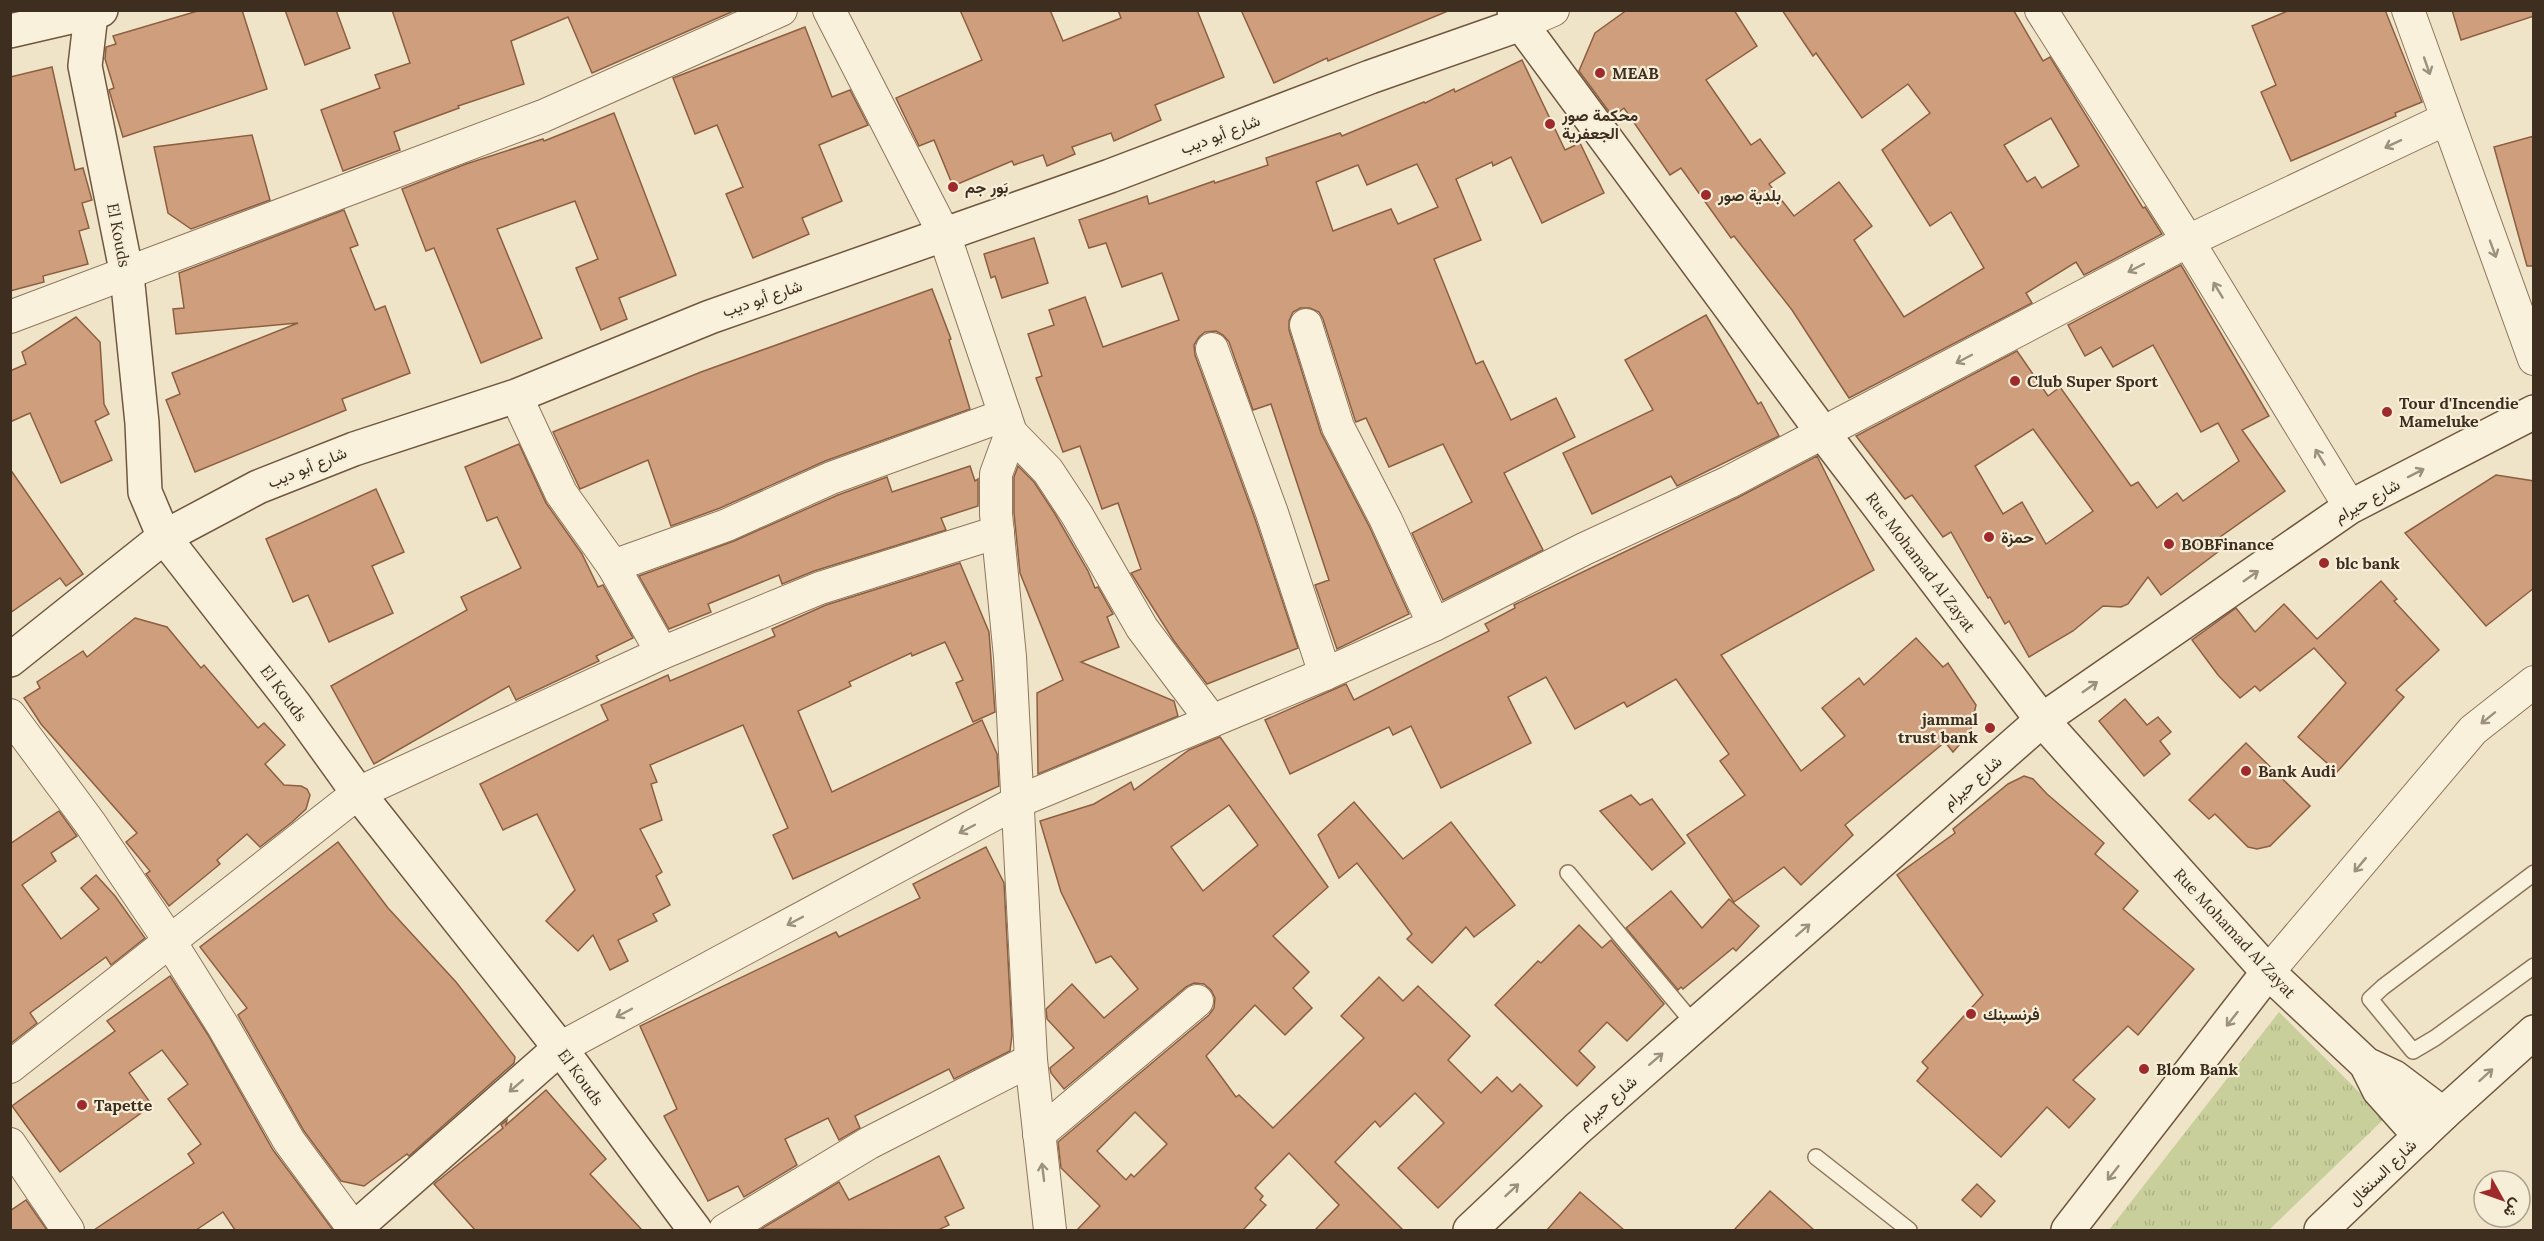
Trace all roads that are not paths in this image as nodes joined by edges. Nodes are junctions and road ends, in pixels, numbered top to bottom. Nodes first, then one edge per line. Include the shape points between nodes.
1 (781, 10) edge
2 (829, 10) edge
3 (1553, 10) edge
4 (2041, 10) edge
5 (2408, 10) edge
6 (96, 12) edge
7 (1517, 17) edge
8 (23, 28) edge
9 (85, 66) junction
10 (2446, 119) junction
11 (944, 234) junction
12 (2188, 241) junction
13 (127, 275) junction
14 (10, 317) edge
15 (1306, 325) dead end
16 (1212, 349) dead end
17 (2534, 359) edge
18 (516, 396) junction
19 (2534, 412) edge
20 (1008, 424) junction
21 (1822, 433) junction
22 (2350, 507) junction
23 (998, 532) junction
24 (164, 537) junction
25 (613, 566) junction
26 (1434, 625) junction
27 (662, 653) junction
28 (10, 660) edge
29 (1325, 674) junction
30 (2534, 682) edge
31 (10, 715) edge
32 (2042, 720) junction
33 (1212, 721) junction
34 (358, 793) junction
35 (1019, 801) junction
36 (1568, 873) dead end
37 (2534, 873) edge
38 (169, 940) junction
39 (2534, 966) edge
40 (2268, 972) junction
41 (1197, 1001) dead end
42 (1695, 1025) junction
43 (2534, 1032) edge
44 (560, 1048) junction
45 (1031, 1060) junction
46 (10, 1066) edge
47 (2431, 1125) junction
48 (1039, 1134) junction
49 (10, 1144) edge
50 (1816, 1156) dead end
51 (68, 1230) edge
52 (353, 1230) edge
53 (695, 1230) edge
54 (725, 1230) edge
55 (1050, 1230) edge
56 (1470, 1230) edge
57 (1910, 1230) edge
58 (2068, 1230) edge
59 (2321, 1230) edge

1 - 13 street via 543,116
2 - 11 street
3 - 7 street, شارع أبو ديب
4 - 12 street
5 -> 10 street
6 - 8 main road
6 - 9 main road, El Kouds
7 - 11 main road, شارع أبو ديب via 1110,176
7 - 21 main road, Rue Mohamad Al Zayat
8 - 9 main road
9 - 13 main road, El Kouds
10 -> 12 street
10 -> 17 street
11 - 18 main road, شارع أبو ديب via 710,317
11 - 20 street
12 -> 21 street
22 -> 12 street
13 - 14 street
13 - 24 main road, El Kouds via 145,492
15 - 26 street via 1338,427
16 - 29 street
18 - 24 main road, شارع أبو ديب via 354,449 268,482
18 - 25 street via 561,493
22 -> 19 main road, شارع حيرام
20 - 23 street via 996,474
20 - 25 street via 831,478 728,525
20 - 33 street via 1048,471 1142,628
21 - 26 street via 1729,483 1584,549
21 - 32 main road, Rue Mohamad Al Zayat
32 -> 22 main road, شارع حيرام
23 - 27 street via 820,588
23 - 35 street
24 - 28 main road, شارع أبو ديب
24 - 34 main road, El Kouds
25 - 27 street
26 - 29 street
27 - 34 street
29 - 33 street
30 -> 40 street via 2473,730
31 - 38 street via 90,823
32 - 40 main road, Rue Mohamad Al Zayat
42 -> 32 main road, شارع حيرام
33 - 35 street
34 - 38 street
34 - 44 main road, El Kouds
35 -> 44 street
35 - 45 street
36 - 42 lane
37 - 39 lane via 2370,999 2413,1051
38 - 46 street
38 - 52 street via 289,1141
40 - 47 main road, Rue Mohamad Al Zayat via 2366,1064 2394,1077
40 -> 58 main road
41 - 48 street
56 -> 42 main road, شارع حيرام
47 -> 43 main road, شارع السنغال
44 -> 52 main road
44 - 53 main road, El Kouds
45 - 48 street
45 - 54 street via 869,1143
47 - 59 main road, شارع السنغال
55 -> 48 street
49 - 51 street
50 - 57 lane

